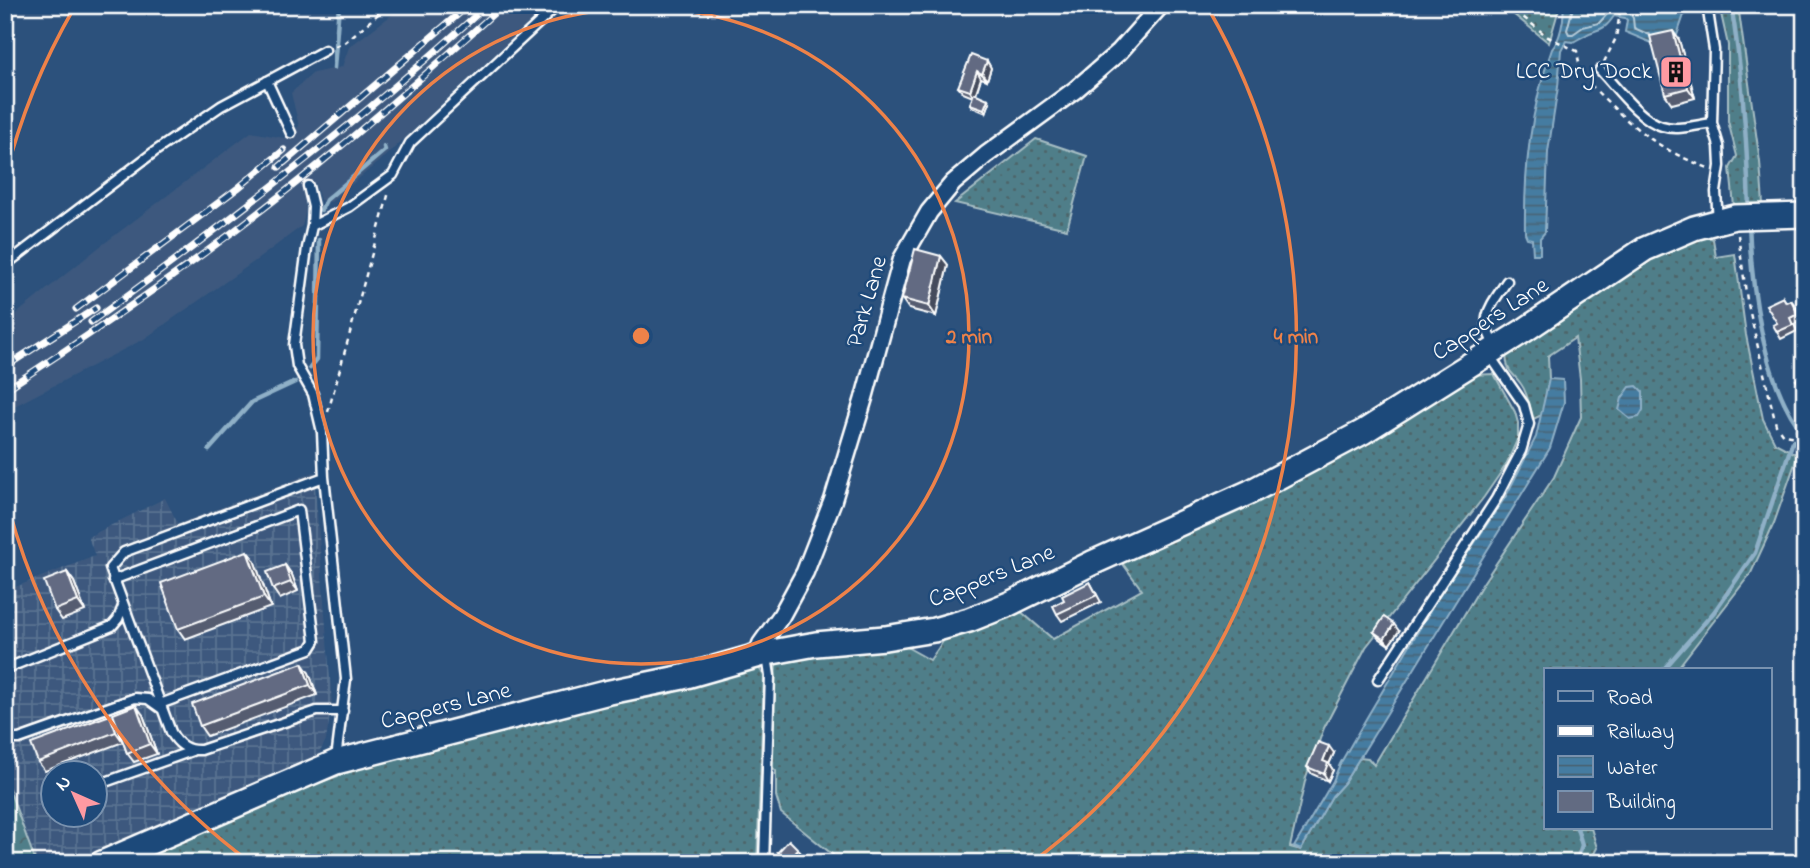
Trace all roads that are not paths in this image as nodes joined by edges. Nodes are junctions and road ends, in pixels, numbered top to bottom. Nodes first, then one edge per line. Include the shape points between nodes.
1 (558, 5) edge
2 (1161, 5) edge
3 (1707, 5) edge
4 (325, 50) dead end
5 (1600, 70) road end
6 (267, 81) junction
7 (1712, 123) junction
8 (291, 133) dead end
9 (308, 186) dead end
10 (1805, 215) edge
11 (1727, 220) junction
12 (312, 226) junction
13 (5, 265) edge
14 (1507, 281) dead end
15 (1493, 351) junction
16 (324, 477) junction
17 (113, 580) junction
18 (123, 606) junction
19 (762, 654) junction
20 (5, 669) edge
21 (1378, 680) dead end
22 (161, 707) junction
23 (343, 711) junction
24 (5, 733) edge
25 (192, 751) junction
26 (336, 762) junction
27 (108, 781) edge
28 (112, 860) edge
29 (764, 863) edge

1 - 12 lane via 410,143 393,175 349,207
2 - 19 street, Park Lane via 1119,51 1075,90 986,155 953,183 929,212 902,259 837,488 806,572 761,645
3 - 7 lane via 1714,50
4 - 6 lane
5 - 7 lane via 1642,113 1663,127
6 - 8 lane
6 - 13 lane via 154,152
7 - 11 lane via 1719,146 1716,192
9 - 12 lane
10 - 11 street, Cappers Lane
11 - 15 street, Cappers Lane via 1645,249
12 - 16 lane via 294,345 296,366 313,394 322,432
14 - 15 lane via 1485,323
15 - 19 street, Cappers Lane via 1363,432 1250,492 1009,604 934,630
15 - 21 lane via 1524,405 1529,424 1521,452 1496,499
16 - 17 lane via 124,552 110,568
16 - 23 lane via 346,679
17 - 18 lane
17 - 22 lane via 299,510 315,641 310,649
18 - 20 lane via 112,626
18 - 22 lane
19 - 26 street, Cappers Lane
19 - 29 lane via 769,676
22 - 24 lane via 135,698 19,739
22 - 25 lane via 175,739
23 - 25 lane via 317,710
23 - 26 lane
25 - 27 lane
26 - 28 street, Cappers Lane

